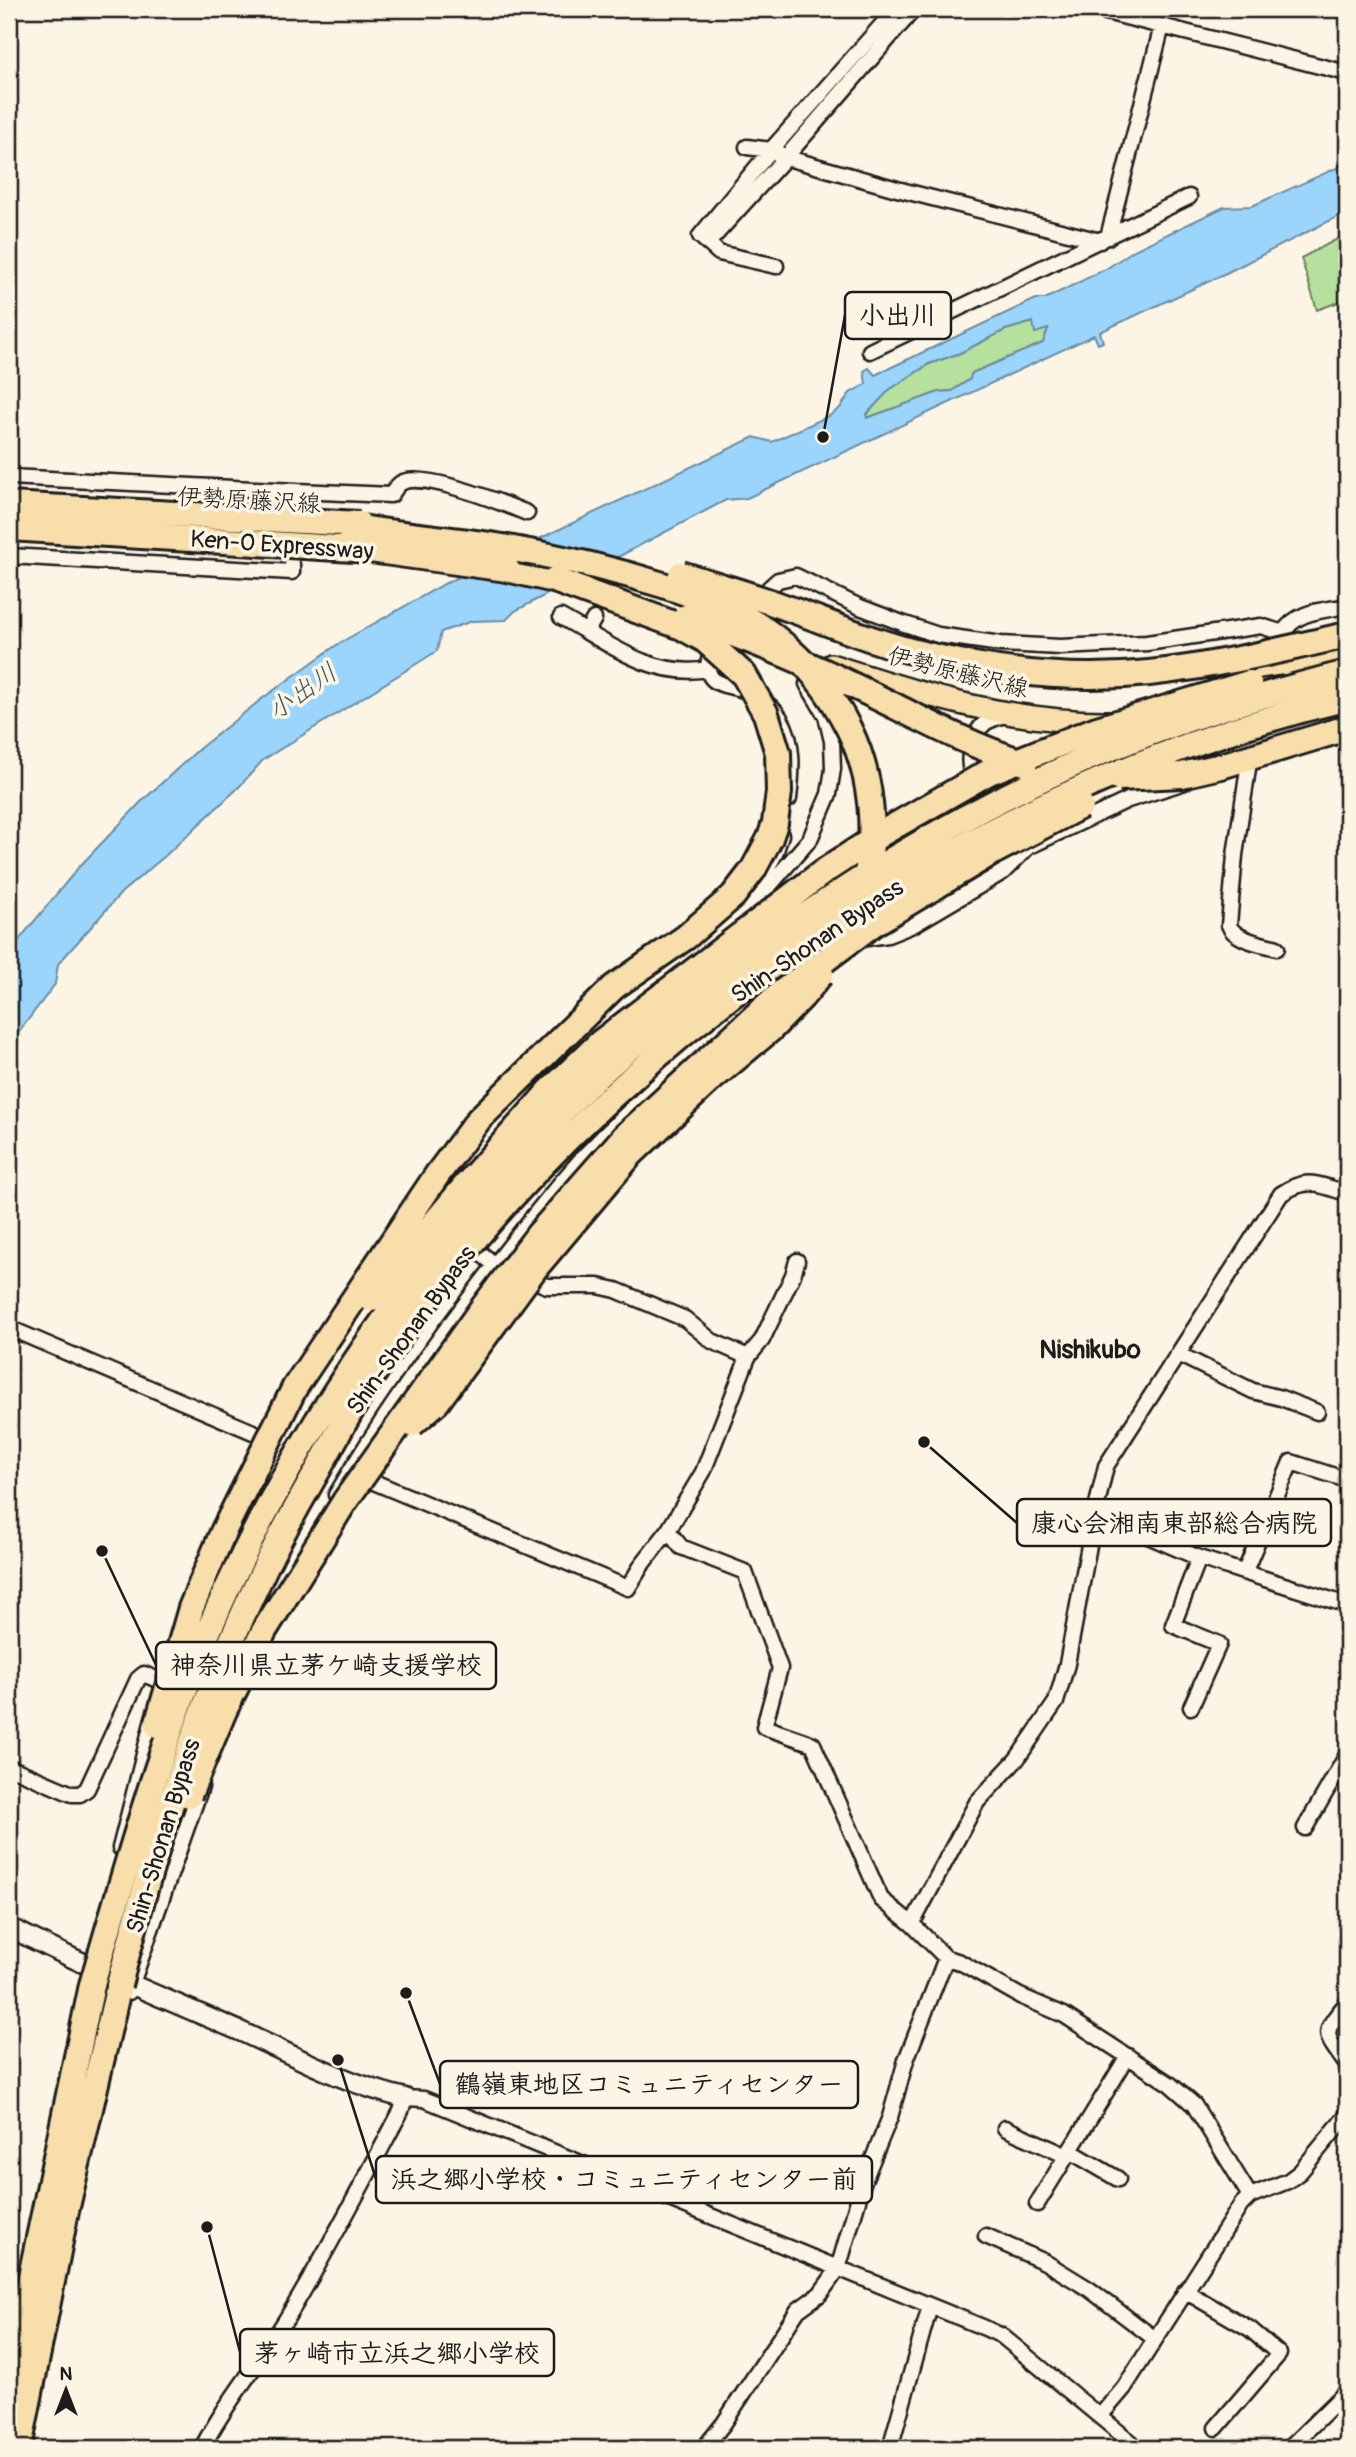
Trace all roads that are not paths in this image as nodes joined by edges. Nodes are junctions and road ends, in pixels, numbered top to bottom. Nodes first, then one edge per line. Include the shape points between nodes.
1 (896, 9) edge
2 (914, 9) edge
3 (1094, 9) edge
4 (1163, 26) junction
5 (1347, 73) edge
6 (747, 147) dead end
7 (771, 150) junction
8 (786, 157) junction
9 (1189, 197) dead end
10 (1104, 239) junction
11 (708, 243) junction
12 (776, 266) dead end
13 (870, 351) dead end
14 (9, 477) edge
15 (9, 505) edge
16 (9, 512) edge
17 (527, 513) dead end
18 (345, 525) junction
19 (9, 528) edge
20 (9, 537) edge
21 (9, 556) edge
22 (292, 564) dead end
23 (560, 586) junction
24 (769, 588) dead end
25 (1347, 606) edge
26 (561, 617) dead end
27 (1283, 633) junction
28 (938, 635) junction
29 (1347, 635) edge
30 (761, 643) junction
31 (881, 649) junction
32 (1347, 653) edge
33 (1319, 657) junction
34 (1347, 660) edge
35 (1347, 673) edge
36 (1347, 695) edge
37 (1006, 714) junction
38 (1347, 728) edge
39 (1347, 734) edge
40 (1250, 762) junction
41 (1007, 810) junction
42 (746, 906) junction
43 (835, 939) junction
44 (1277, 948) dead end
45 (676, 965) junction
46 (724, 1026) junction
47 (1347, 1193) edge
48 (421, 1205) junction
49 (797, 1261) dead end
50 (494, 1264) junction
51 (9, 1328) edge
52 (1178, 1353) junction
53 (748, 1357) junction
54 (1317, 1412) dead end
55 (272, 1432) junction
56 (375, 1458) junction
57 (350, 1472) junction
58 (1344, 1479) dead end
59 (1095, 1513) junction
60 (668, 1531) junction
61 (1199, 1558) junction
62 (1245, 1571) junction
63 (1347, 1605) edge
64 (162, 1682) junction
65 (1191, 1707) dead end
66 (1347, 1755) edge
67 (9, 1768) edge
68 (1305, 1828) dead end
69 (912, 1924) junction
70 (9, 1927) edge
71 (946, 1958) junction
72 (92, 1975) junction
73 (125, 1984) junction
74 (1347, 2003) edge
75 (1128, 2056) junction
76 (1347, 2065) edge
77 (405, 2098) junction
78 (1347, 2115) edge
79 (1005, 2128) dead end
80 (1068, 2153) junction
81 (1118, 2179) dead end
82 (1250, 2196) junction
83 (1037, 2204) dead end
84 (986, 2236) dead end
85 (838, 2269) junction
86 (1185, 2291) junction
87 (930, 2305) junction
88 (1155, 2339) junction
89 (9, 2345) edge
90 (9, 2382) edge
91 (1347, 2390) edge
92 (1101, 2416) junction
93 (1216, 2428) dead end
94 (19, 2448) edge
95 (30, 2448) edge
96 (202, 2448) edge
97 (704, 2448) edge
98 (890, 2448) edge
99 (1138, 2448) edge
100 (1290, 2448) edge

1 - 7 street
2 - 8 street
3 - 4 street
4 - 5 street
4 - 10 street
6 - 7 street
7 - 8 street
7 - 11 street via 701,236
8 - 10 street
8 - 11 street
9 - 10 street
10 - 13 street
11 - 12 street via 719,253
14 - 17 street via 296,497 391,495 405,481 443,483
15 - 18 highway, Ken-O Expressway, bridge
16 - 31 main road, 伊勢原藤沢線, bridge via 486,542 632,569
18 - 29 highway, bridge via 483,532 639,562 921,654 1014,671 1147,673 1237,661
18 - 56 highway, bridge via 508,548 589,565 694,595 738,615 776,637 823,684 859,752 871,821 868,869 854,916 834,957 813,984 771,1029 631,1154 536,1267 437,1402
19 - 23 highway, Ken-O Expressway, bridge via 370,550 461,561
20 - 23 main road, 伊勢原藤沢線 via 342,557
21 - 22 street via 292,572
23 - 30 main road, 伊勢原藤沢線
23 - 38 highway, bridge via 638,602 718,628 813,666 984,749 1062,772 1117,778 1182,775
23 - 55 highway, bridge via 682,627 705,640 744,675 766,714 778,753 775,823 762,854 733,897 686,937 614,987 479,1119 295,1387
24 - 28 street via 778,580 796,576 860,607
25 - 27 street via 1300,615
26 - 42 street via 591,625 636,659 670,671 688,672 709,663 710,677 716,683 750,692 780,717 791,750 789,799 775,854
27 - 28 street via 1261,626 1146,643 1060,647
27 - 33 street
28 - 31 street
30 - 37 main road, 伊勢原藤沢線 via 911,691
30 - 42 street via 813,691 826,716 833,769 829,794 810,839
31 - 33 main road, 伊勢原藤沢線 via 968,671 1062,683 1151,681
32 - 33 main road, 伊勢原藤沢線
34 - 55 highway, bridge via 1235,686 1097,729 989,772 884,832 786,898 601,1042 549,1092 376,1292
35 - 41 highway, Shin-Shonan Bypass, bridge via 1268,693 1100,753
36 - 37 main road, 伊勢原藤沢線 via 1249,713 1162,722 1068,722
36 - 41 highway, Shin-Shonan Bypass, bridge
36 - 56 highway, bridge via 1100,796 991,853 873,924 778,995 625,1136 554,1217
37 - 43 street via 987,722 975,734 968,757 982,815 975,824 850,901
39 - 40 street
40 - 43 street via 1128,800 1028,847 1003,872 913,925 851,941
40 - 44 street via 1229,925 1237,935
41 - 72 highway, Shin-Shonan Bypass, bridge via 932,836 851,884 773,936 619,1056 488,1189 414,1281 346,1374 229,1583 176,1711
41 - 73 highway, Shin-Shonan Bypass, bridge via 815,936 620,1088 491,1221 437,1287 357,1402 282,1533 223,1659 144,1891
42 - 45 street
43 - 46 street
45 - 46 street
45 - 48 street via 531,1088
46 - 50 street via 586,1154
47 - 52 street via 1298,1183 1281,1194
48 - 50 street
48 - 55 street via 295,1388
49 - 53 street via 762,1340
50 - 53 street via 547,1286 616,1290 685,1319 712,1341
50 - 57 street via 450,1321
51 - 55 street
52 - 54 street via 1252,1391
52 - 59 street via 1105,1466
53 - 60 street via 704,1472
55 - 64 street via 235,1496
55 - 72 highway, bridge via 191,1608
56 - 73 highway, bridge via 264,1631 224,1711 190,1793
57 - 60 street via 628,1588
57 - 73 street via 304,1553 216,1747
58 - 62 street via 1291,1462
59 - 61 street
59 - 69 street via 1056,1702 1017,1759 977,1802
60 - 69 street via 681,1546 745,1572 780,1668 764,1727 813,1744 881,1899
61 - 62 street
61 - 65 street via 1173,1625 1219,1644
62 - 63 street
64 - 67 street via 144,1674 138,1679 87,1789 79,1794
64 - 72 street
66 - 68 street
69 - 71 street
70 - 72 street
71 - 75 street via 1064,2015
71 - 85 street via 863,2183
72 - 73 street
72 - 89 street
72 - 90 highway, Shin-Shonan Bypass
73 - 77 street
73 - 94 highway, Shin-Shonan Bypass via 66,2211
73 - 95 street
74 - 76 street via 1331,2022 1328,2037
75 - 80 street
75 - 82 street via 1194,2105
77 - 85 street via 424,2099
77 - 96 street via 342,2225
78 - 82 street via 1300,2172
79 - 80 street
80 - 81 street
80 - 83 street
82 - 86 street
84 - 88 street via 1045,2262
85 - 87 street
85 - 97 street via 820,2294 798,2310
86 - 88 street
86 - 93 street via 1250,2329 1279,2354
87 - 92 street via 1002,2336
87 - 98 street
88 - 92 street
91 - 100 street
92 - 99 street

